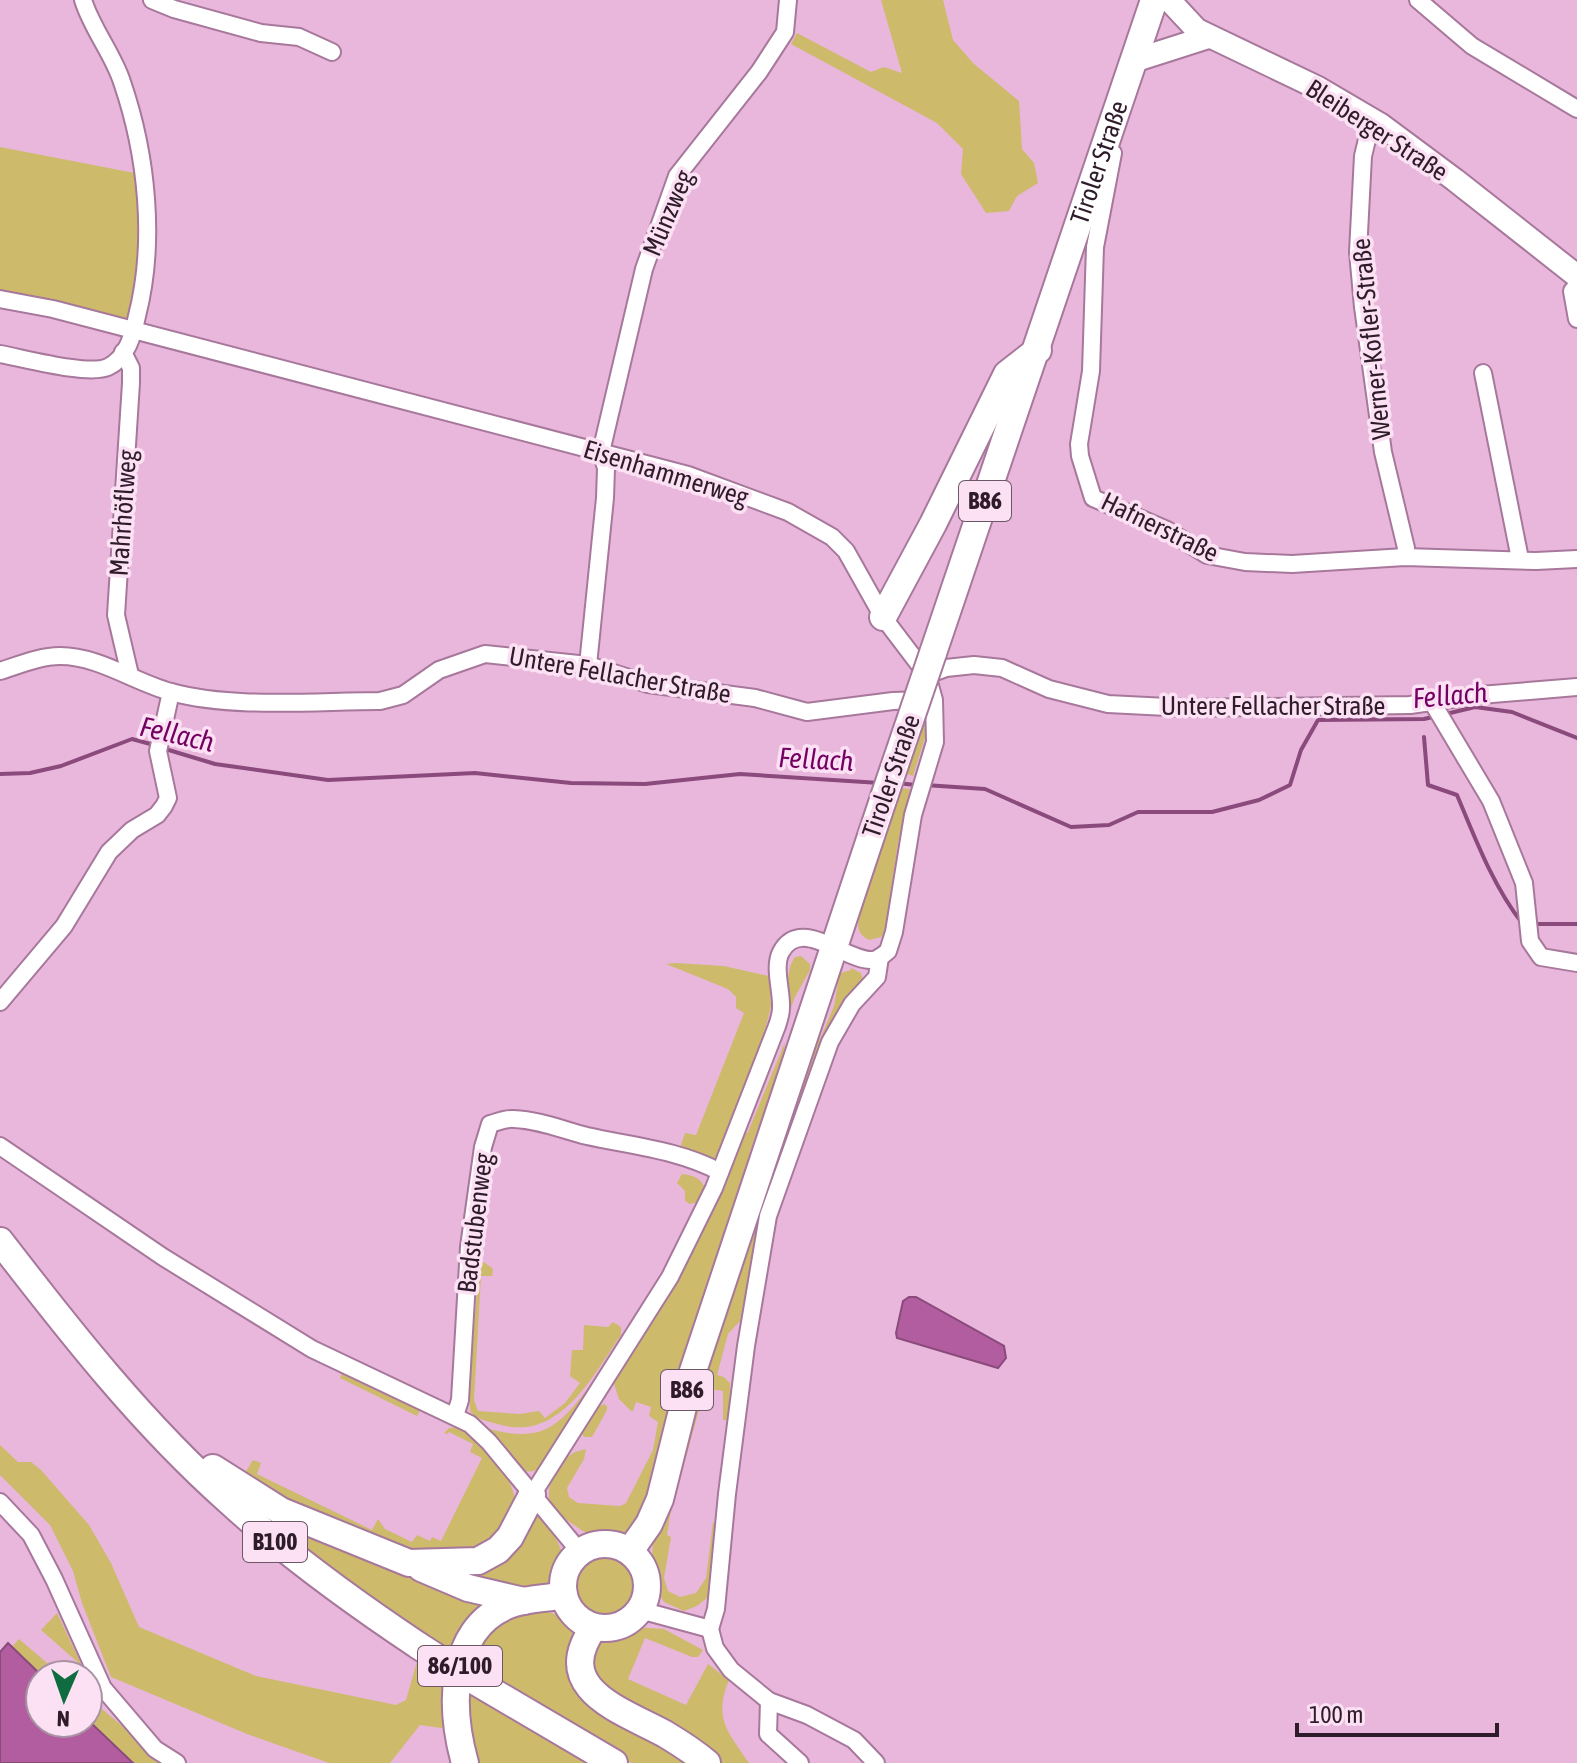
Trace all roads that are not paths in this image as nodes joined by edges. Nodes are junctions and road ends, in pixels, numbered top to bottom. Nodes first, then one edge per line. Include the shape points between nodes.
1 (83, 0) edge
2 (152, 0) edge
3 (788, 0) edge
4 (1154, 0) edge
5 (1169, 0) edge
6 (1418, 0) edge
7 (1208, 37) junction
8 (332, 52) dead end
9 (1133, 61) junction
10 (1577, 109) edge
11 (1116, 111) junction
12 (1372, 119) junction
13 (1577, 276) edge
14 (1577, 285) edge
15 (0, 299) edge
16 (1577, 319) edge
17 (134, 330) junction
18 (1038, 350) junction
19 (123, 352) junction
20 (0, 354) edge
21 (1483, 373) dead end
22 (601, 452) junction
23 (1405, 557) junction
24 (1520, 559) junction
25 (1577, 559) edge
26 (883, 617) junction
27 (930, 664) junction
28 (588, 665) junction
29 (0, 671) edge
30 (130, 675) junction
31 (1577, 687) edge
32 (171, 692) junction
33 (934, 700) junction
34 (1437, 712) junction
35 (834, 946) junction
36 (880, 957) junction
37 (1577, 963) edge
38 (0, 1002) edge
39 (0, 1146) edge
40 (720, 1172) junction
41 (0, 1241) edge
42 (455, 1416) junction
43 (147, 1419) junction
44 (532, 1495) junction
45 (0, 1502) edge
46 (630, 1551) junction
47 (580, 1552) junction
48 (409, 1563) junction
49 (564, 1595) junction
50 (524, 1601) junction
51 (640, 1610) junction
52 (594, 1627) junction
53 (710, 1629) junction
54 (769, 1701) junction
55 (177, 1763) edge
56 (465, 1763) edge
57 (614, 1763) edge
58 (707, 1763) edge
59 (800, 1763) edge
60 (876, 1763) edge

1 - 17 street via 122,80 140,157 148,231
2 - 8 street via 261,33 299,37
3 - 22 street, Münzweg via 785,32 677,176 644,269
4 - 9 main road, Tiroler Straße / B86
5 - 7 main road, Bleiberger Straße
6 - 10 street via 1472,46
7 - 9 main road
7 - 12 main road, Bleiberger Straße
9 - 11 main road, Tiroler Straße / B86
11 - 18 main road, Tiroler Straße / B86
11 - 23 street, Hafnerstraße via 1117,134 1095,247 1091,371 1079,444 1093,498 1226,560 1292,564
12 - 13 main road, Bleiberger Straße
12 - 23 street, Werner-Kofler-Straße via 1363,156 1358,252 1382,442
14 - 16 street via 1572,291
15 - 17 street, Eisenhammerweg
17 - 19 street
17 - 22 street, Eisenhammerweg
18 - 26 main road via 1007,374
18 - 27 main road, Tiroler Straße / B86
19 - 20 street via 109,367 90,371
19 - 30 street, Mahrhöflweg via 131,383 116,615
21 - 24 street
22 - 26 street, Eisenhammerweg via 688,475 788,512 832,537 846,551
22 - 28 street, Münzweg via 605,498
23 - 24 street, Hafnerstraße
24 - 25 street, Hafnerstraße
26 - 27 street, Eisenhammerweg
27 - 33 street, Eisenhammerweg
27 - 34 street, Untere Fellacher Straße via 1002,668 1049,689 1108,704 1410,705
27 - 35 main road, Tiroler Straße / B86, bridge
28 - 32 street, Untere Fellacher Straße via 485,654 439,670 403,695 380,701 260,702
28 - 33 street, Untere Fellacher Straße via 648,684 755,698 807,712
29 - 30 street, Untere Fellacher Straße via 59,656
30 - 32 street, Untere Fellacher Straße
31 - 34 street, Untere Fellacher Straße
32 - 38 street via 158,745 168,798 164,806 109,852 64,926
33 - 36 street, Eisenhammerweg via 935,742 919,792 894,932 888,951
34 - 37 street via 1491,801 1524,883 1530,941 1541,957
35 - 36 street via 865,959
35 - 40 street via 804,938 781,951 777,1026
35 - 46 main road, Tiroler Straße / B86 via 689,1383 660,1499
36 - 53 street, Eisenhammerweg via 877,977 852,1004 830,1042 768,1216
39 - 42 street via 163,1257 312,1349
40 - 42 street, Badstubenweg via 670,1153 531,1121 511,1118 490,1124 470,1237
40 - 44 street via 670,1277
41 - 43 main road, B100
42 - 44 street via 489,1442
43 - 48 main road via 177,1436 237,1486 281,1511
43 - 57 main road, B100, bridge via 274,1541 346,1597
44 - 47 street
44 - 48 main road via 498,1550 478,1561
45 - 55 street via 31,1535 103,1688 155,1749
46 - 47 main road via 604,1544
46 - 51 main road via 646,1573 647,1594
47 - 49 main road via 564,1576
48 - 50 main road, 86/100 via 468,1588
49 - 50 main road, 86/100
49 - 52 main road via 576,1616
50 - 56 main road, 86/100 via 490,1615 464,1648 457,1721
51 - 52 main road via 618,1626
51 - 53 street
52 - 58 main road via 579,1661 593,1693
53 - 54 street via 715,1648 731,1670
54 - 59 street via 768,1734
54 - 60 street via 854,1740

